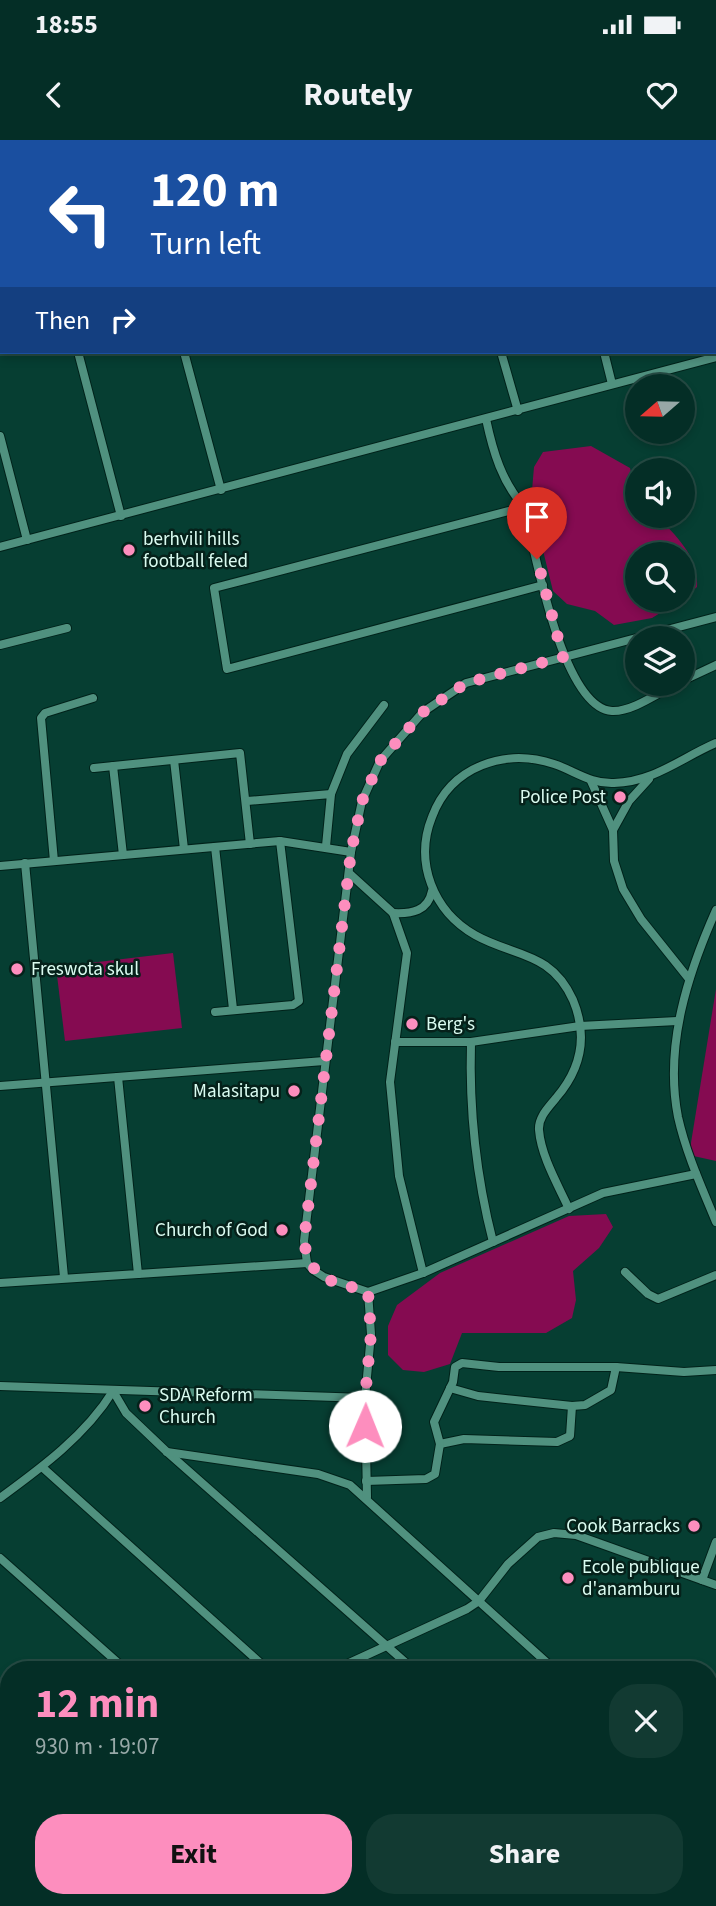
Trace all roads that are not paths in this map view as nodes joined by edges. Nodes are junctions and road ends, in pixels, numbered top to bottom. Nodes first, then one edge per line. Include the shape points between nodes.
1 (79, 354) edge
2 (185, 354) edge
3 (502, 354) edge
4 (604, 354) edge
5 (711, 356) edge
6 (612, 384) junction
7 (518, 411) junction
8 (486, 419) junction
9 (0, 436) edge
10 (220, 489) junction
11 (524, 507) junction
12 (121, 516) junction
13 (27, 540) junction
14 (0, 547) edge
15 (543, 585) junction
16 (716, 617) edge
17 (67, 628) dead end
18 (0, 645) edge
19 (563, 657) junction
20 (716, 665) edge
21 (695, 675) edge
22 (651, 696) edge
23 (93, 698) dead end
24 (384, 705) dead end
25 (716, 743) edge
26 (174, 760) junction
27 (113, 766) junction
28 (94, 768) dead end
29 (651, 777) junction
30 (591, 781) junction
31 (331, 794) junction
32 (247, 801) junction
33 (613, 830) junction
34 (280, 841) junction
35 (250, 844) junction
36 (326, 846) junction
37 (215, 847) junction
38 (184, 849) junction
39 (351, 852) junction
40 (123, 855) junction
41 (54, 861) junction
42 (25, 863) junction
43 (0, 866) edge
44 (350, 874) junction
45 (432, 891) junction
46 (716, 910) edge
47 (393, 913) junction
48 (690, 979) junction
49 (233, 1009) junction
50 (215, 1012) dead end
51 (677, 1021) junction
52 (580, 1026) junction
53 (395, 1042) junction
54 (471, 1042) junction
55 (324, 1061) junction
56 (118, 1077) junction
57 (44, 1083) junction
58 (0, 1086) edge
59 (696, 1174) junction
60 (569, 1209) junction
61 (716, 1222) edge
62 (493, 1242) junction
63 (307, 1262) junction
64 (625, 1272) dead end
65 (138, 1273) junction
66 (423, 1273) junction
67 (716, 1275) edge
68 (64, 1277) junction
69 (0, 1283) edge
70 (368, 1292) junction
71 (616, 1367) junction
72 (716, 1370) edge
73 (0, 1386) edge
74 (450, 1388) junction
75 (113, 1391) junction
76 (365, 1398) junction
77 (572, 1406) junction
78 (440, 1444) junction
79 (167, 1452) junction
80 (42, 1467) junction
81 (366, 1481) junction
82 (367, 1497) junction
83 (0, 1498) edge
84 (716, 1542) edge
85 (0, 1558) edge
86 (702, 1580) junction
87 (716, 1585) edge
88 (479, 1601) junction
89 (388, 1645) junction
90 (116, 1661) edge
91 (258, 1661) edge
92 (353, 1661) edge
93 (405, 1661) edge
94 (545, 1661) edge

1 - 12 street
2 - 10 street
3 - 7 street
4 - 6 street
5 - 6 street
6 - 7 street
7 - 8 street
8 - 10 street
8 - 11 street via 494,456
9 - 13 street
10 - 12 street
11 - 15 street
11 - 15 street via 214,588 227,669
12 - 13 street
13 - 14 street
15 - 19 street
16 - 19 street
17 - 18 street
19 - 22 street via 595,704 605,710 624,709
19 - 39 street via 466,683 423,712 380,761 362,801
20 - 21 street
23 - 41 street via 41,718
24 - 31 street via 347,754
25 - 29 street
26 - 27 street
26 - 32 street via 240,753
26 - 38 street
27 - 28 street
27 - 40 street
29 - 30 street via 614,783
29 - 33 street via 629,801
30 - 33 street
30 - 45 street via 525,757 492,761 462,776 437,805 427,834 425,862
31 - 32 street
31 - 36 street
32 - 35 street
33 - 48 street via 614,862 628,897
34 - 35 street
34 - 36 street
34 - 49 street via 299,1001
35 - 37 street
36 - 39 street
37 - 38 street
37 - 49 street
38 - 40 street
39 - 44 street
40 - 41 street
41 - 42 street
42 - 43 street
42 - 57 street
44 - 47 street
44 - 55 street
45 - 47 street via 420,909
45 - 52 street via 455,920 477,936 526,953 547,966 568,991
46 - 48 street
47 - 53 street via 407,953
48 - 51 street
49 - 50 street
51 - 52 street
51 - 59 street via 678,1115
52 - 54 street
52 - 60 street via 578,1063 543,1115 539,1130
53 - 54 street
53 - 66 street via 390,1082 399,1176
54 - 62 street via 474,1151
55 - 56 street
55 - 63 street via 304,1241
56 - 57 street
56 - 65 street
57 - 58 street
57 - 68 street
59 - 60 street via 603,1193
59 - 61 street
60 - 62 street
62 - 66 street
63 - 65 street
63 - 70 street via 324,1278
64 - 67 street via 658,1298
65 - 68 street
66 - 70 street
68 - 69 street
70 - 76 street via 371,1334
71 - 72 street
71 - 74 street via 462,1363 455,1367
71 - 77 street via 611,1390 585,1405
73 - 75 street
74 - 77 street via 478,1396
74 - 78 street via 434,1422
75 - 76 street
75 - 79 street via 126,1413
75 - 80 street via 101,1411
76 - 81 street
77 - 78 street via 570,1436 557,1442 464,1439
78 - 81 street via 435,1474 426,1479
79 - 82 street via 317,1474 350,1485
79 - 89 street
80 - 83 street
80 - 91 street
81 - 82 street
82 - 88 street
84 - 86 street
85 - 90 street
86 - 87 street
86 - 88 street via 576,1535 554,1533 538,1537 518,1555
88 - 89 street
88 - 94 street
89 - 92 street
89 - 93 street

